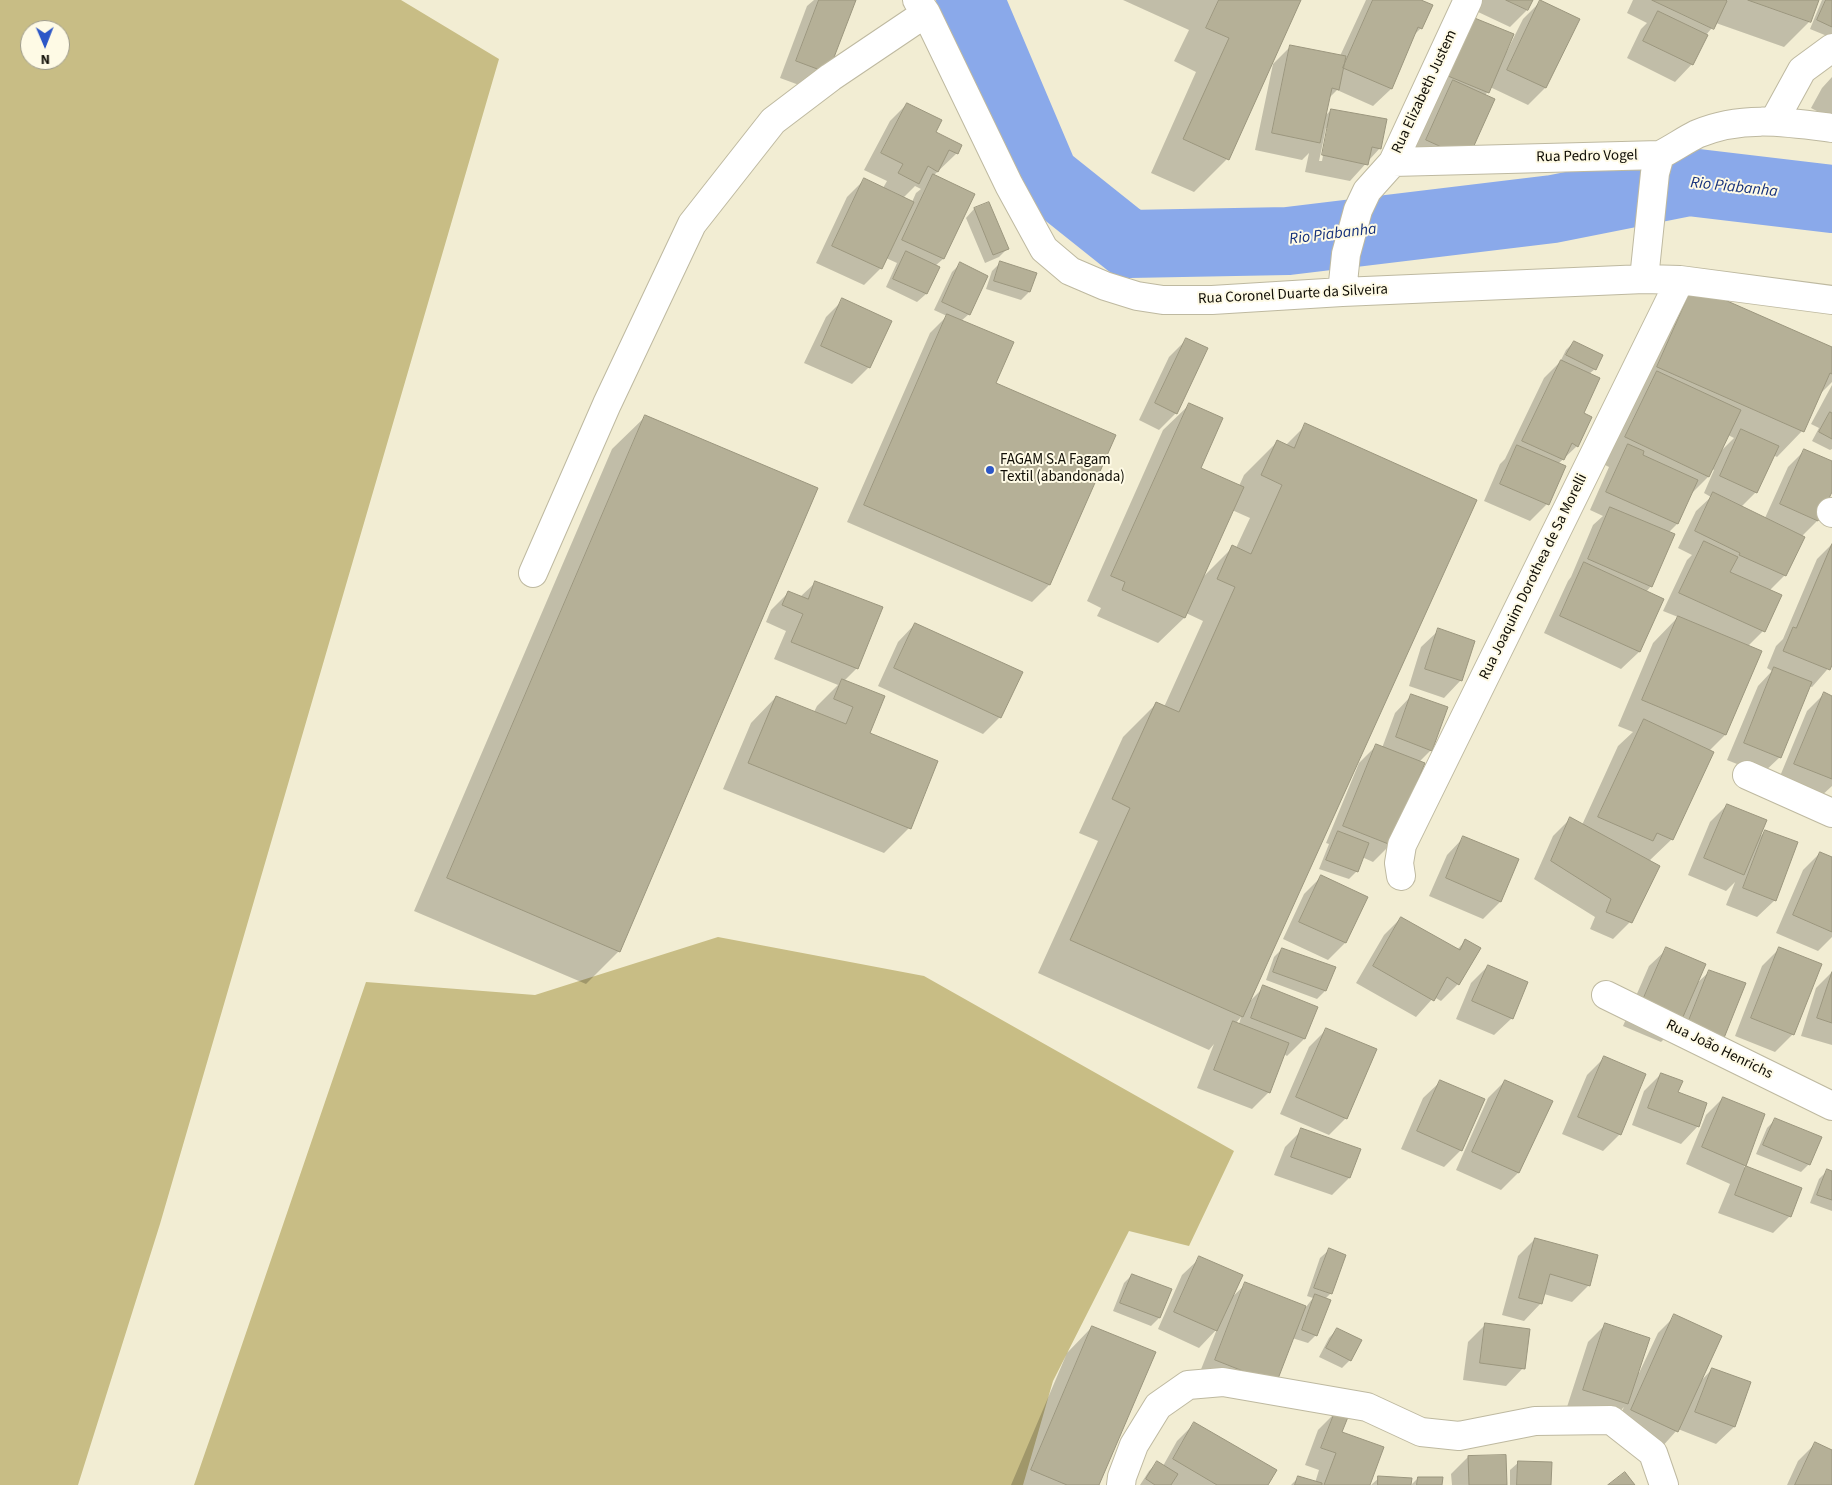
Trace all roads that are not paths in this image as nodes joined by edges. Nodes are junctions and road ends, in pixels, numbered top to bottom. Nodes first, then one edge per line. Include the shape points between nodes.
1 (1468, 0) edge
2 (922, 6) edge
3 (1832, 48) edge
4 (1774, 121) junction
5 (1832, 128) edge
6 (1393, 162) junction
7 (1657, 164) junction
8 (1645, 266) junction
9 (1680, 280) junction
10 (1342, 292) junction
11 (1832, 300) edge
12 (533, 573) dead end
13 (1747, 775) dead end
14 (1832, 813) edge
15 (1401, 876) dead end
16 (1606, 994) dead end
17 (1832, 1106) edge
18 (1121, 1485) edge
19 (1664, 1485) edge

1 - 6 street, Rua Elizabeth Justem
2 - 10 street, Rua Coronel Duarte da Silveira via 1033,230 1044,249 1070,271 1137,296 1163,300
2 - 12 street via 773,121 692,224 607,404
3 - 4 street via 1802,70
4 - 5 street, Rua Pedro Vogel
4 - 7 street, Rua Pedro Vogel via 1739,122 1698,134
6 - 7 street, Rua Pedro Vogel
6 - 10 street, Rua Elizabeth Justem via 1367,191 1358,210 1346,254
7 - 8 street
8 - 9 street, Rua Coronel Duarte da Silveira
8 - 10 street, Rua Coronel Duarte da Silveira
9 - 11 street, Rua Coronel Duarte da Silveira
9 - 15 street, Rua Joaquim Dorothea de Sa Morelli via 1402,844
13 - 14 street
16 - 17 street, Rua João Henrichs
18 - 19 street via 1134,1445 1158,1406 1188,1385 1223,1382 1367,1408 1421,1432 1459,1436 1535,1421 1610,1420 1653,1453

